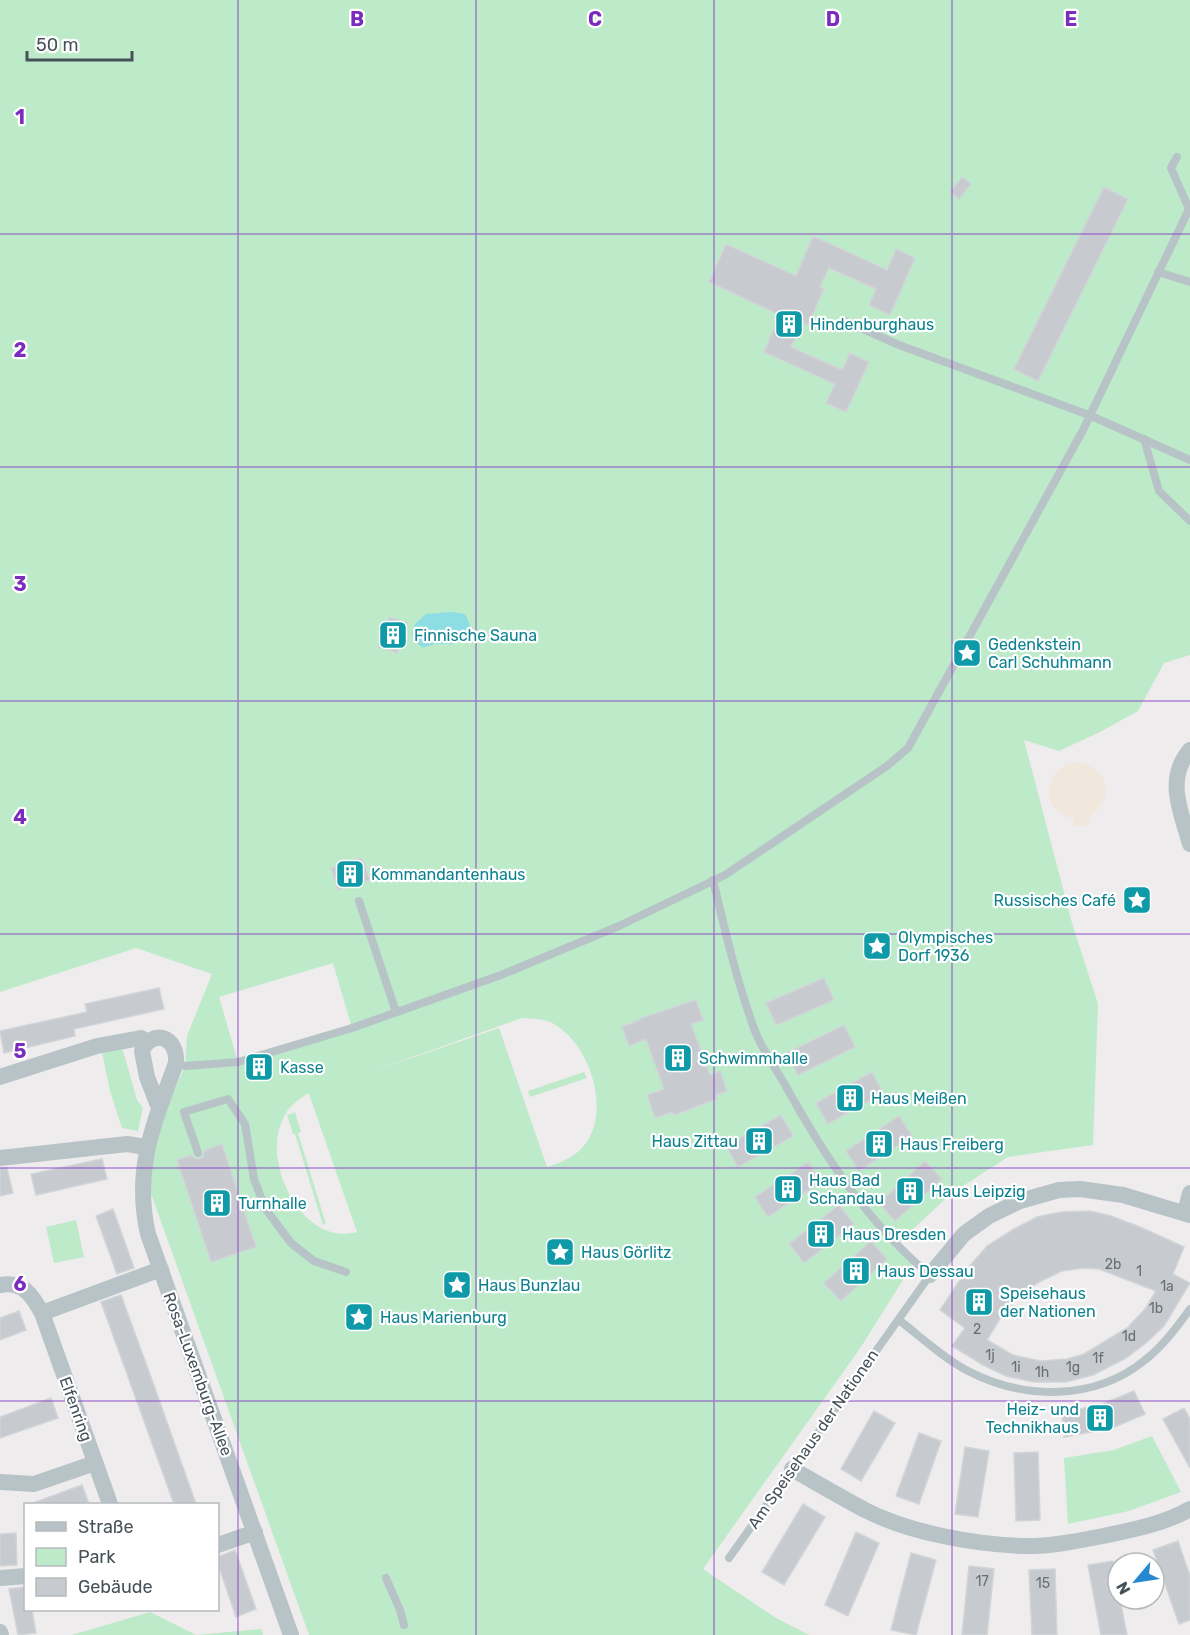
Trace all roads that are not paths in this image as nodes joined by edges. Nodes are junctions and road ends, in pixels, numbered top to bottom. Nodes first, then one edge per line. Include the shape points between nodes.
1 (1177, 157) dead end
2 (1158, 272) junction
3 (1190, 282) edge
4 (845, 321) dead end
5 (1089, 415) junction
6 (1144, 439) junction
7 (1190, 460) edge
8 (1190, 520) edge
9 (1190, 750) edge
10 (1190, 844) edge
11 (713, 880) junction
12 (359, 901) dead end
13 (396, 1012) junction
14 (148, 1042) junction
15 (176, 1063) junction
16 (0, 1077) edge
17 (159, 1108) junction
18 (146, 1147) junction
19 (198, 1153) dead end
20 (0, 1158) edge
21 (1190, 1193) edge
22 (1188, 1214) edge
23 (161, 1269) junction
24 (346, 1272) dead end
25 (930, 1275) junction
26 (0, 1285) edge
27 (1190, 1309) edge
28 (42, 1313) junction
29 (899, 1320) junction
30 (95, 1463) junction
31 (792, 1469) junction
32 (0, 1482) edge
33 (110, 1503) edge
34 (1190, 1509) edge
35 (255, 1532) junction
36 (219, 1545) edge
37 (729, 1558) dead end
38 (24, 1576) edge
39 (0, 1578) edge
40 (386, 1578) dead end
41 (404, 1625) dead end
42 (291, 1635) edge

1 - 2 lane via 1171,168 1189,209
2 - 3 lane
2 - 5 lane
4 - 5 lane
5 - 6 lane
5 - 11 lane via 908,748 887,766
6 - 7 lane
6 - 8 lane via 1159,491
9 - 10 street via 1178,770 1176,784
11 - 13 lane via 609,931
11 - 25 lane via 756,1032 808,1127 860,1200 905,1254
12 - 13 lane
13 - 15 lane via 238,1062
14 - 15 street via 168,1039 177,1051
14 - 16 street via 141,1038 97,1046
14 - 17 street via 142,1051 143,1062
15 - 17 street, Rosa-Luxemburg-Allee
17 - 18 street, Rosa-Luxemburg-Allee
18 - 20 street via 127,1144
18 - 23 street, Rosa-Luxemburg-Allee via 143,1211
19 - 24 lane via 184,1112 228,1099 245,1124 254,1179 266,1208 291,1243 314,1261
21 - 22 street
22 - 25 street, Am Speisehaus der Nationen via 1123,1195 1059,1190 1020,1201 989,1216 964,1234
23 - 28 street
23 - 35 street, Rosa-Luxemburg-Allee
25 - 29 lane, Am Speisehaus der Nationen
26 - 28 street, Elfenring via 10,1283 31,1293
27 - 29 lane via 1158,1349 1130,1371 1097,1386 1058,1392 1017,1389 988,1380 967,1370
28 - 30 street, Elfenring
29 - 31 lane, Am Speisehaus der Nationen
30 - 32 street via 34,1484
30 - 33 street, Elfenring
31 - 34 street via 868,1512 898,1523 935,1535 1022,1546 1073,1542 1135,1530
31 - 37 lane, Am Speisehaus der Nationen
35 - 36 street
35 - 42 street, Rosa-Luxemburg-Allee
38 - 39 street
40 - 41 lane

